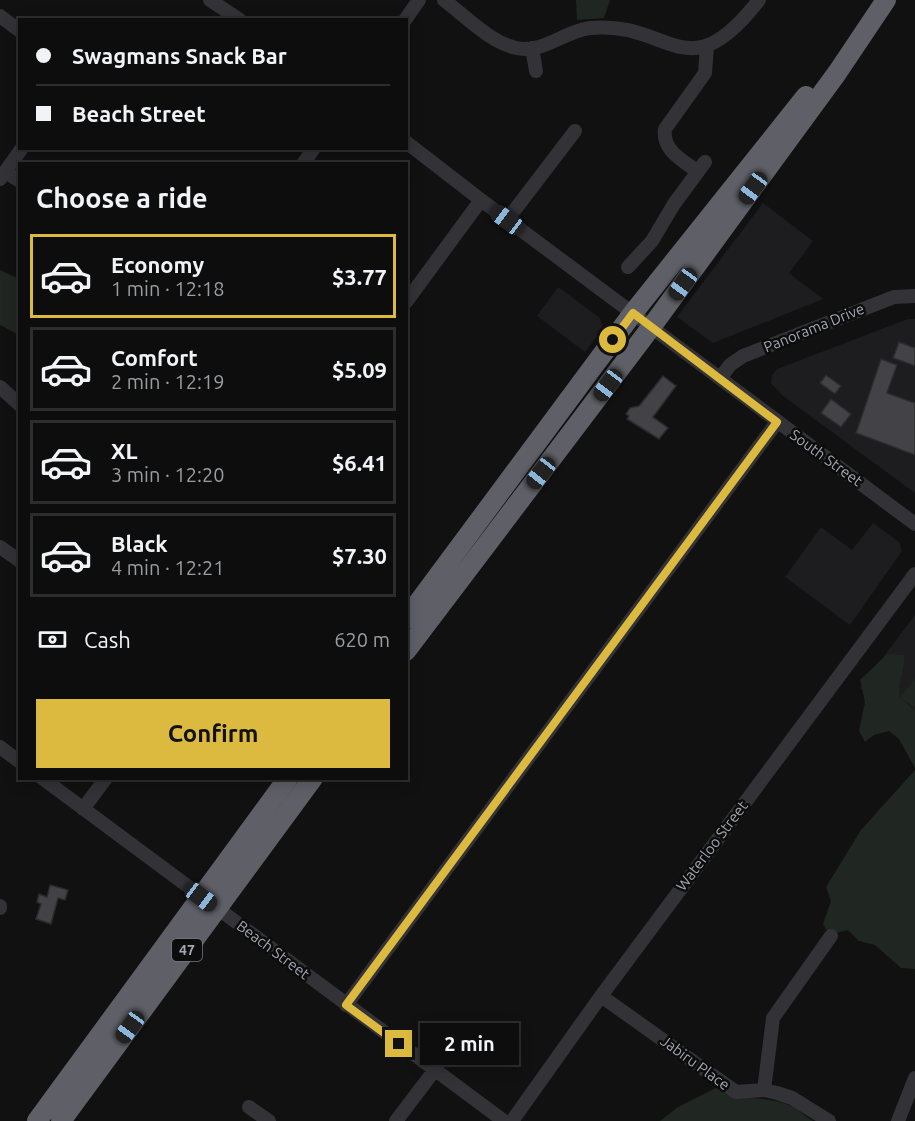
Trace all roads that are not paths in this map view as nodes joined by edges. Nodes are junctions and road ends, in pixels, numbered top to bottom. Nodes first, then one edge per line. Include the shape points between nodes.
1 (210, 0) edge
2 (419, 0) edge
3 (444, 0) edge
4 (759, 0) edge
5 (886, 0) edge
6 (0, 16) edge
7 (237, 18) edge
8 (406, 18) edge
9 (18, 30) edge
10 (858, 38) junction
11 (707, 46) junction
12 (532, 48) junction
13 (536, 71) dead end
14 (575, 131) dead end
15 (408, 144) edge
16 (21, 150) edge
17 (3, 176) edge
18 (18, 180) edge
19 (481, 200) junction
20 (507, 220) junction
21 (628, 267) dead end
22 (915, 296) edge
23 (408, 299) edge
24 (633, 313) junction
25 (652, 326) junction
26 (721, 377) junction
27 (0, 387) edge
28 (18, 403) edge
29 (777, 422) junction
30 (915, 524) edge
31 (0, 547) edge
32 (18, 560) edge
33 (915, 574) edge
34 (408, 616) edge
35 (408, 648) edge
36 (0, 747) edge
37 (18, 760) edge
38 (45, 780) edge
39 (105, 780) edge
40 (287, 780) edge
41 (312, 780) edge
42 (84, 809) junction
43 (201, 897) junction
44 (217, 909) junction
45 (831, 936) dead end
46 (601, 996) junction
47 (346, 1005) junction
48 (434, 1071) junction
49 (915, 1078) edge
50 (764, 1090) junction
51 (249, 1107) dead end
52 (37, 1121) edge
53 (61, 1121) edge
54 (269, 1121) edge
55 (396, 1121) edge
56 (504, 1121) edge
57 (512, 1121) edge
58 (829, 1121) edge
59 (898, 1121) edge

1 - 7 street
2 - 8 street
3 - 12 street via 502,43
4 - 11 street via 727,36
5 - 10 highway
6 - 9 street
10 - 24 highway via 783,121
10 - 25 highway via 837,73
11 - 12 street via 669,46 612,27 588,28
11 - 21 street via 705,73 664,129 663,139 667,147 702,167 652,241
12 - 13 street
14 - 20 street
15 - 19 street, South Street
16 - 17 street
17 - 18 street
19 - 20 street, South Street
19 - 23 street
20 - 24 street, South Street
22 - 26 street, Panorama Drive via 894,297 743,356
24 - 25 street, South Street
24 - 34 highway
25 - 26 street, South Street
25 - 35 highway
26 - 29 street, South Street
27 - 28 street
29 - 30 street, South Street
29 - 47 street
31 - 32 street
33 - 46 street, Waterloo Street
36 - 37 street
38 - 42 street, Beach Street
39 - 42 street
40 - 43 highway, 47
41 - 44 highway, 47
42 - 43 street, Beach Street
43 - 44 street, Beach Street
43 - 52 highway, 47
44 - 47 street, Beach Street
44 - 53 highway, 47
45 - 50 street via 772,1018
46 - 50 street, Jabiru Place via 736,1092
46 - 57 street, Waterloo Street
47 - 48 street, Beach Street
48 - 55 street
48 - 56 street, Beach Street
49 - 59 street
50 - 58 street, Jabiru Place via 792,1098
51 - 54 street

